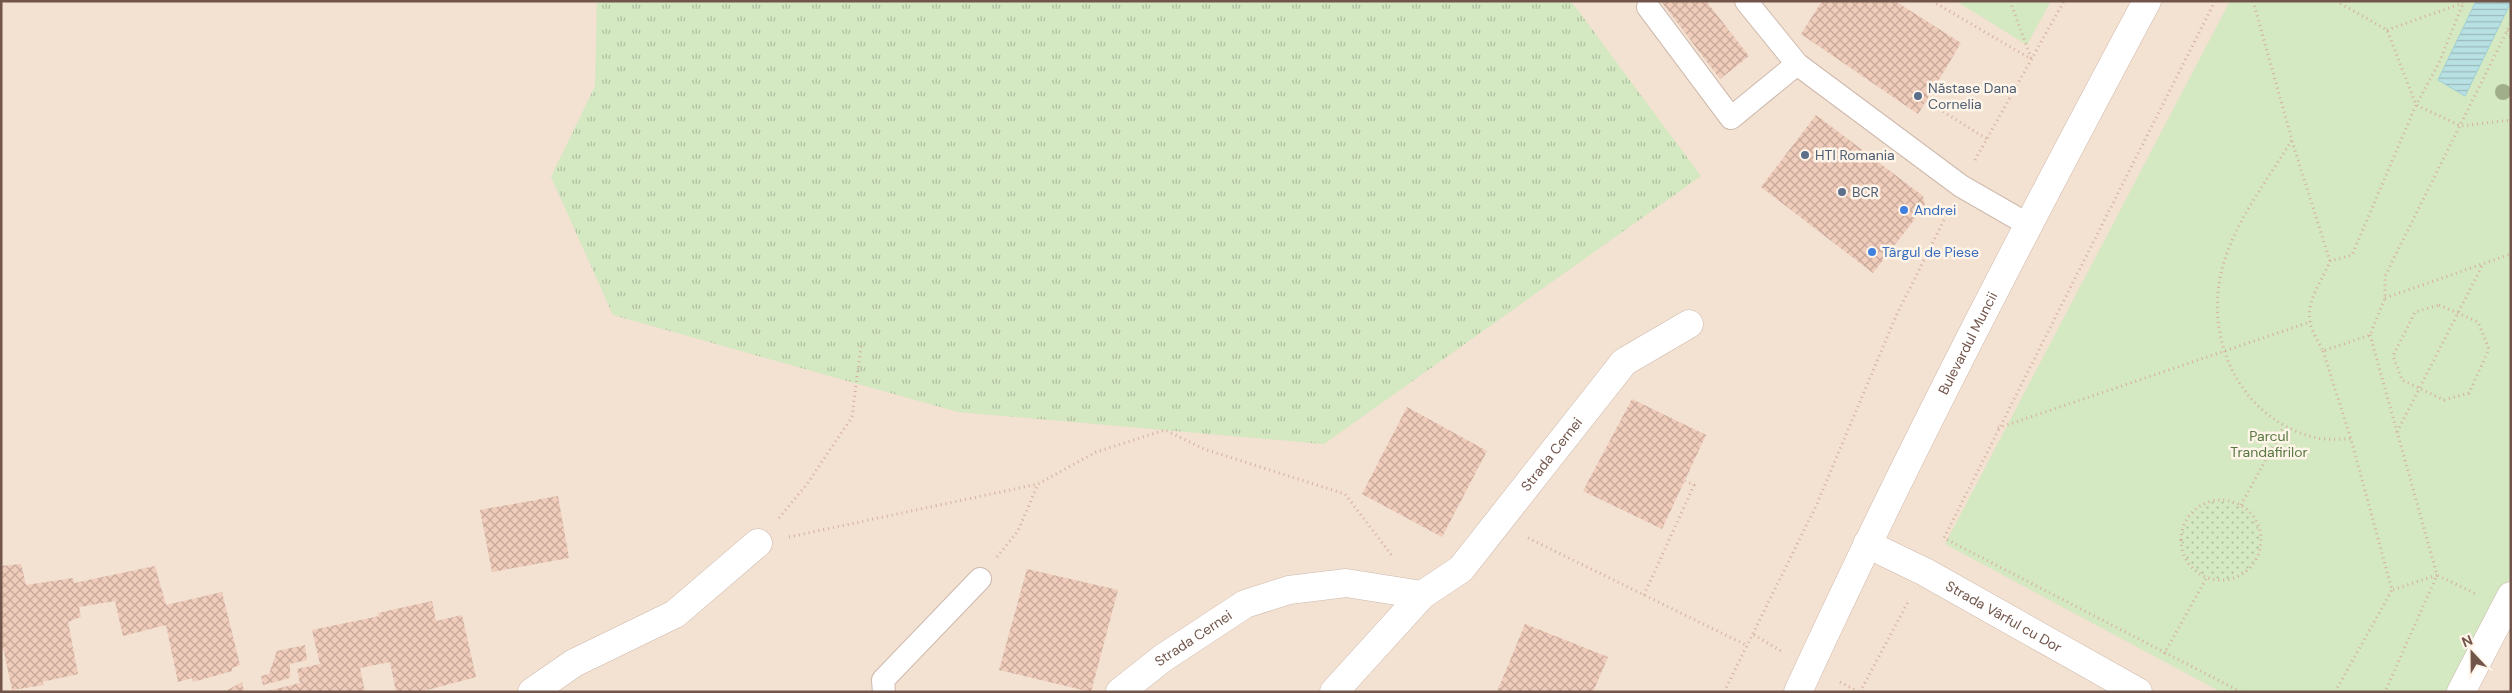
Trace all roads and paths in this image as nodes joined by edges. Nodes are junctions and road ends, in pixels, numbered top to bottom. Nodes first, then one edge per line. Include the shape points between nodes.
1 (1746, 1) edge
2 (1932, 1) edge
3 (2010, 1) edge
4 (2064, 1) edge
5 (2147, 1) edge
6 (2215, 1) edge
7 (2253, 1) edge
8 (2336, 1) edge
9 (2464, 2) edge
10 (1648, 7) dead end
11 (2511, 24) edge
12 (2387, 30) junction
13 (2507, 30) junction
14 (2511, 38) edge
15 (2031, 59) junction
16 (1797, 64) junction
17 (1926, 101) dead end
18 (2416, 105) junction
19 (2511, 120) edge
20 (2460, 126) junction
21 (1987, 139) junction
22 (2292, 140) junction
23 (1961, 186) junction
24 (2027, 224) junction
25 (2511, 254) edge
26 (2330, 261) junction
27 (2483, 264) junction
28 (2385, 298) junction
29 (2458, 313) junction
30 (2310, 322) junction
31 (1689, 324) dead end
32 (2370, 335) junction
33 (861, 346) dead end
34 (2224, 350) junction
35 (2323, 351) junction
36 (2419, 389) junction
37 (2284, 426) junction
38 (1998, 428) junction
39 (2397, 433) junction
40 (2351, 439) junction
41 (1684, 481) dead end
42 (1038, 484) junction
43 (2241, 506) junction
44 (1498, 524) junction
45 (1944, 538) junction
46 (758, 543) junction
47 (1867, 544) junction
48 (1924, 572) junction
49 (2436, 574) junction
50 (2207, 577) junction
51 (980, 579) joint
52 (2392, 590) junction
53 (1422, 594) junction
54 (1644, 595) junction
55 (2511, 596) edge
56 (2483, 598) dead end
57 (1748, 646) junction
58 (2164, 654) junction
59 (532, 692) edge
60 (884, 692) edge
61 (1120, 692) edge
62 (1334, 692) edge
63 (1724, 692) edge
64 (1798, 692) edge
65 (1860, 692) edge
66 (2138, 692) edge
67 (2241, 692) edge
68 (2336, 692) edge
69 (2385, 692) edge
70 (2461, 692) edge

1 - 16 lane
2 - 15 path
3 - 15 path
4 - 15 path
5 - 24 street, Bulevardul Muncii
6 - 38 path
7 - 22 path
8 - 12 path
9 - 12 path
9 - 18 path via 2439,63
10 - 16 lane via 1731,118
11 - 13 path
12 - 18 path
13 - 14 path
13 - 20 path
15 - 21 path
16 - 23 lane
17 - 21 path
18 - 20 path
18 - 26 path via 2352,255
19 - 20 path
20 - 28 path via 2385,276
21 - 23 path
22 - 26 path
22 - 34 path via 2232,239 2218,290 2217,316
23 - 24 lane
23 - 57 path via 1896,316 1816,506
24 - 47 street, Bulevardul Muncii
25 - 27 path
26 - 30 path via 2313,300
27 - 28 path
27 - 29 path
28 - 32 path
29 - 36 path
29 - 36 path via 2439,305 2415,312 2393,356 2402,380
29 - 36 path via 2478,322 2489,349 2468,393 2444,400
30 - 34 path
30 - 35 path
31 - 44 street, Strada Cernei via 1624,362
32 - 35 path
32 - 39 path
33 - 46 path via 852,417 807,484
34 - 37 path via 2236,380 2252,403
34 - 38 path
35 - 40 path
36 - 39 path
37 - 40 path via 2318,438
37 - 43 path
38 - 45 path
39 - 49 path
40 - 52 path
41 - 54 path via 1694,485
42 - 46 path
42 - 51 path via 1018,531
42 - 53 path via 1096,452 1165,430 1204,449 1345,494
43 - 50 path via 2251,513 2258,525 2261,542 2256,560 2238,576 2226,580
43 - 50 path via 2225,501 2205,504 2196,509 2184,526 2185,556 2194,569
44 - 53 street, Strada Cernei via 1461,569
44 - 54 path
45 - 48 path
45 - 58 path
46 - 59 street via 674,614 574,663
47 - 48 street, Strada Vârful cu Dor
47 - 64 street, Bulevardul Muncii
48 - 65 path
48 - 66 street, Strada Vârful cu Dor
49 - 52 path
49 - 56 path
49 - 69 path
50 - 58 path
51 - 60 lane via 883,680
52 - 68 path
53 - 61 street, Strada Cernei via 1346,583 1289,590 1245,604 1163,658
53 - 62 street, Strada Cernei
54 - 57 path
55 - 70 street
57 - 63 path
58 - 67 path

